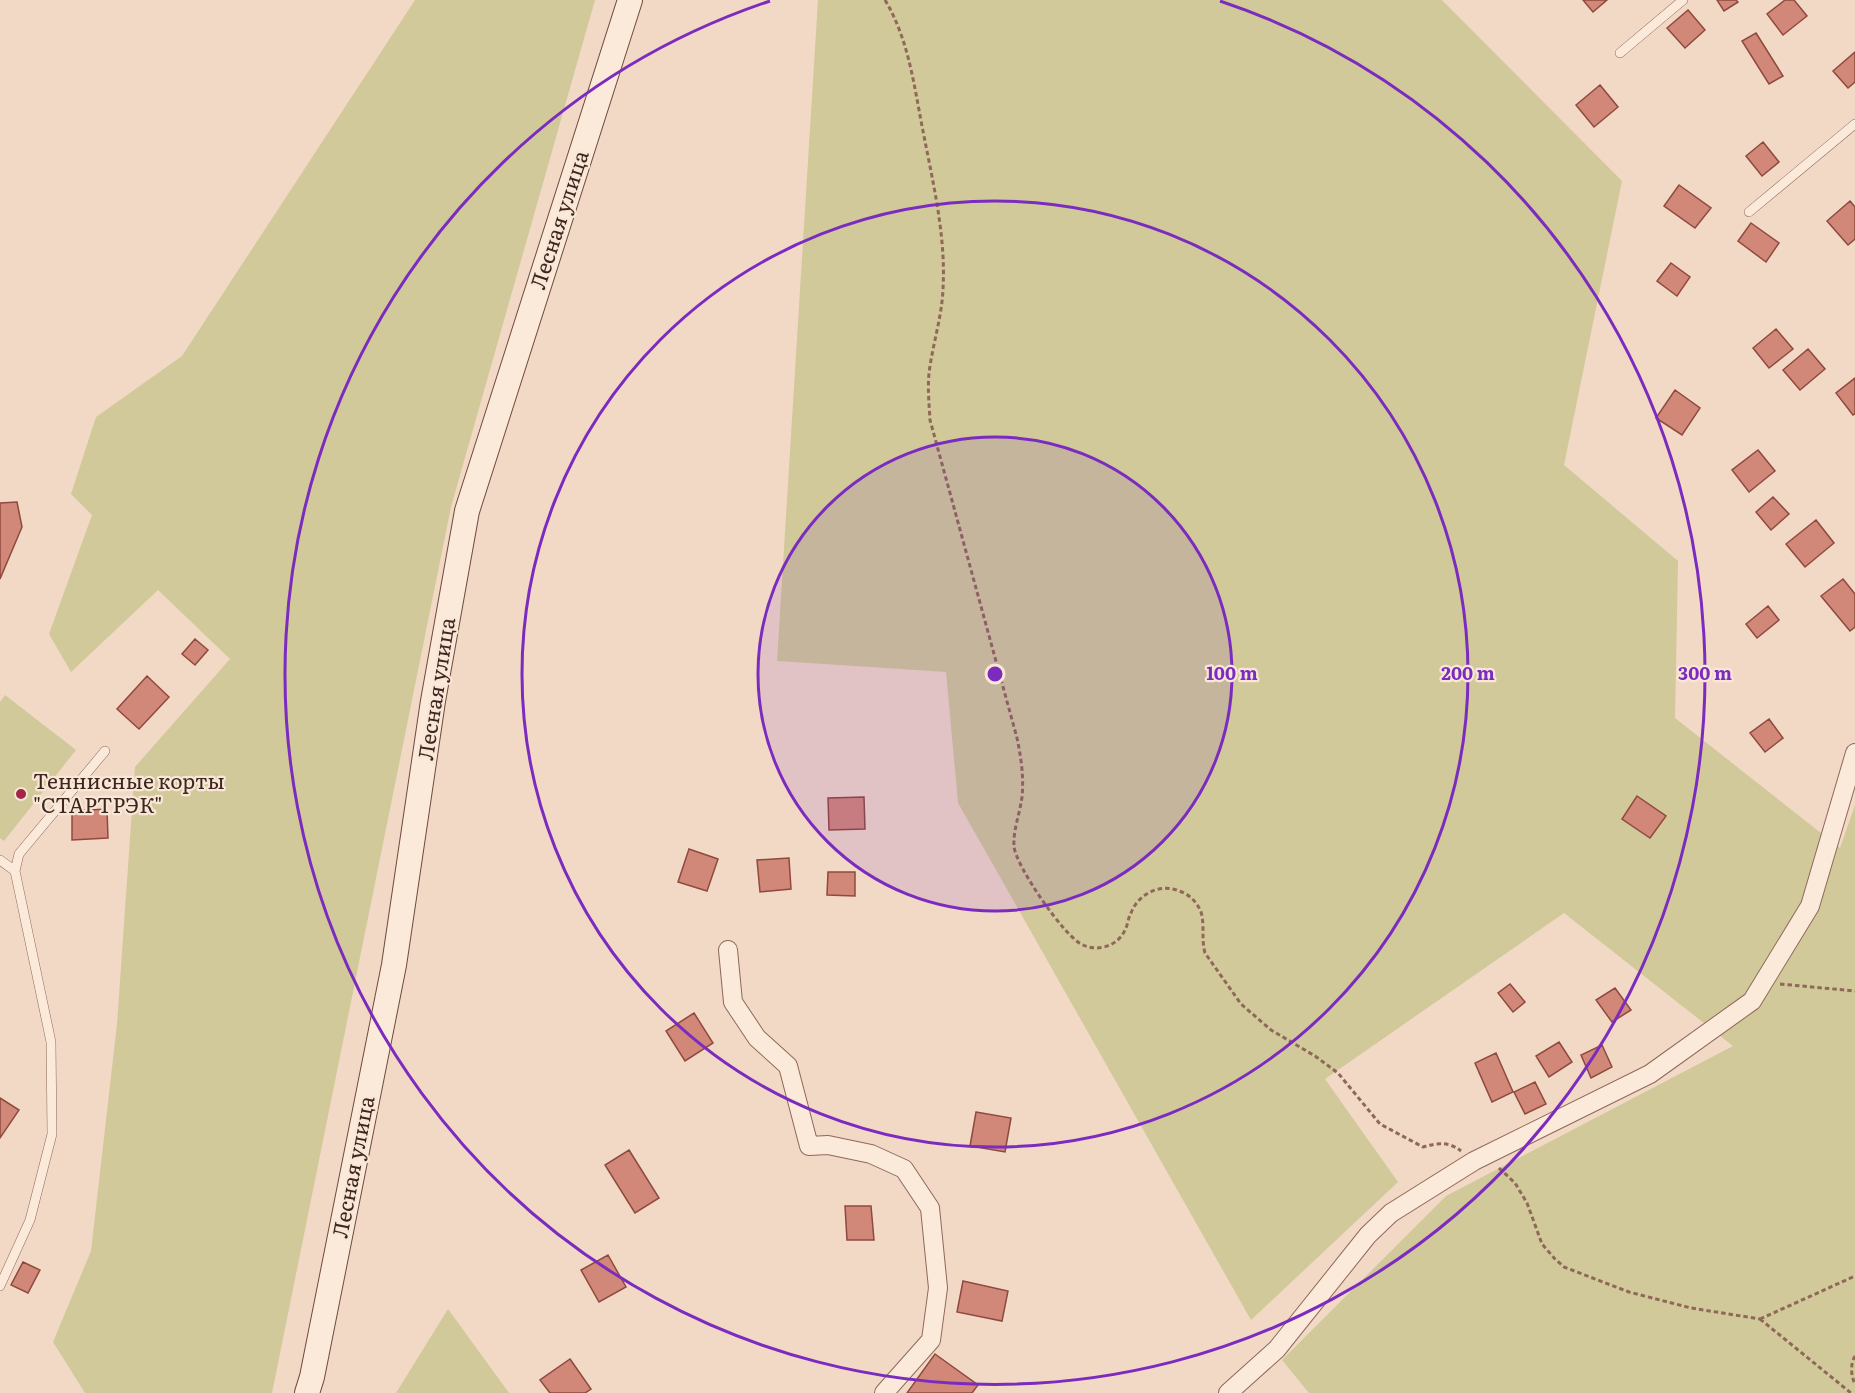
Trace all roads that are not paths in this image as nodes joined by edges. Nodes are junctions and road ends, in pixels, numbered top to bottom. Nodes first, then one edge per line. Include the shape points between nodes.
1 (630, 0) edge
2 (1683, 0) edge
3 (1620, 52) dead end
4 (1855, 124) edge
5 (1749, 212) dead end
6 (105, 751) dead end
7 (1855, 753) edge
8 (0, 860) edge
9 (15, 871) junction
10 (728, 950) dead end
11 (0, 1286) edge
12 (307, 1393) edge
13 (885, 1393) edge
14 (1228, 1393) edge

1 - 12 main road, Лесная улица via 467,511 394,965
2 - 3 lane
4 - 5 lane
6 - 9 lane via 19,854
7 - 14 street via 1809,906 1752,1001 1650,1074 1474,1161 1391,1213 1368,1235 1277,1349
8 - 9 lane
9 - 11 lane via 51,1042 52,1134 30,1220
10 - 13 street via 733,1002 757,1038 788,1066 809,1146 828,1145 871,1154 904,1169 930,1208 938,1288 931,1340

